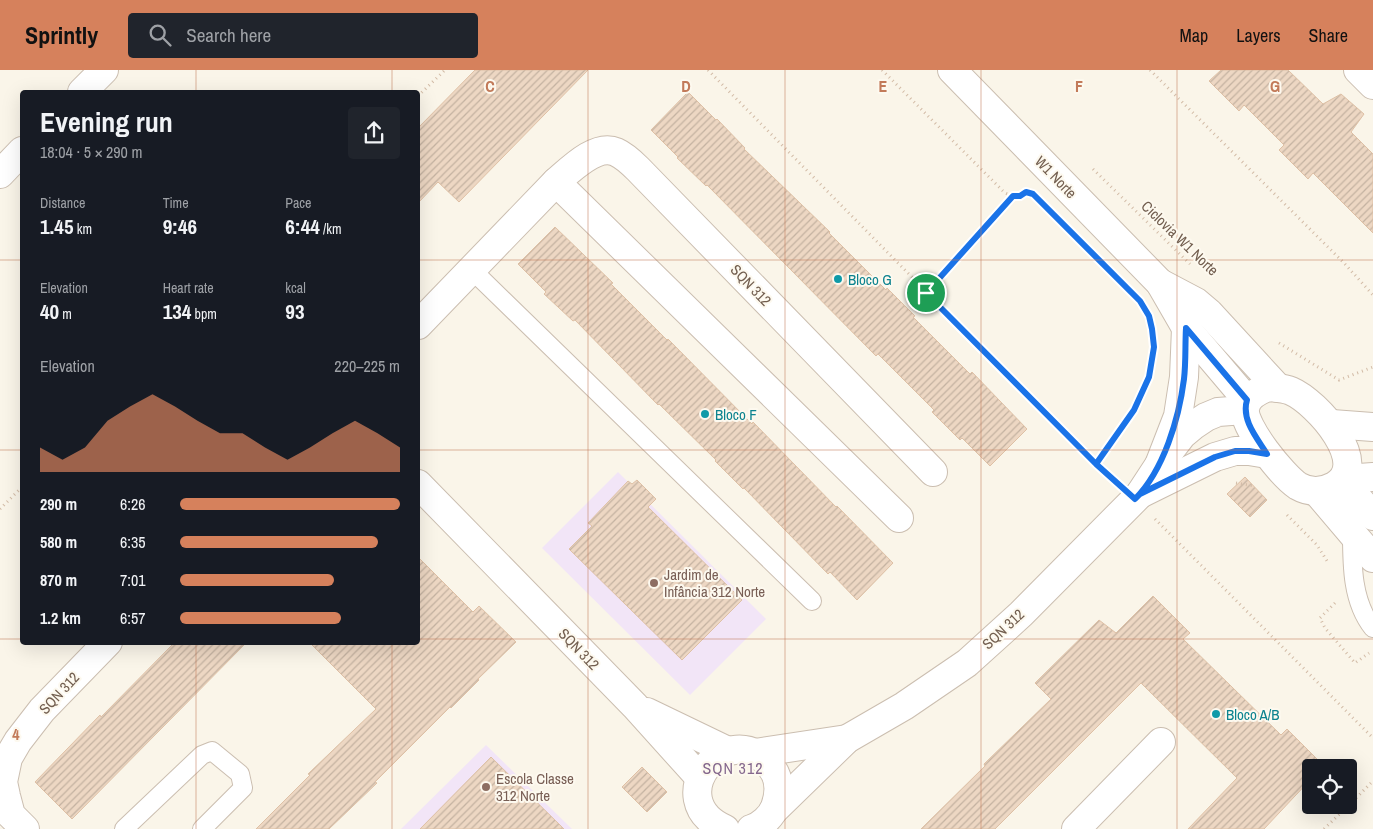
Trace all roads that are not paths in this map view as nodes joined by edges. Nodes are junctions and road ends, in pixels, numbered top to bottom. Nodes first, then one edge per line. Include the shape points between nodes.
1 (104, 70) edge
2 (952, 70) edge
3 (1358, 70) edge
4 (1373, 85) edge
5 (84, 90) edge
6 (20, 153) edge
7 (0, 174) edge
8 (556, 182) junction
9 (470, 269) junction
10 (1160, 283) junction
11 (420, 323) edge
12 (1186, 328) junction
13 (1278, 388) junction
14 (1246, 405) junction
15 (1332, 424) junction
16 (1373, 427) edge
17 (1267, 454) junction
18 (1159, 465) junction
19 (932, 472) dead end
20 (1354, 478) edge
21 (420, 486) edge
22 (1317, 492) junction
23 (1137, 496) junction
24 (1373, 516) edge
25 (899, 518) dead end
26 (1352, 533) junction
27 (1373, 558) edge
28 (812, 601) dead end
29 (1373, 628) edge
30 (105, 645) edge
31 (635, 706) junction
32 (847, 740) junction
33 (1161, 742) dead end
34 (728, 751) junction
35 (755, 753) junction
36 (699, 777) junction
37 (763, 822) edge
38 (713, 825) edge
39 (25, 829) edge
40 (124, 829) edge
41 (202, 829) edge
42 (1076, 829) edge

1 - 5 street
2 - 10 street, W1 Norte
3 - 4 street
6 - 7 street
8 - 9 street, SQN 312
8 - 19 street, SQN 312 via 594,154 606,150 625,158
8 - 25 street
9 - 11 street, SQN 312
9 - 28 lane
10 - 12 street, W1 Norte
10 - 13 street, W1 Norte via 1196,302 1209,313
12 - 14 street, W1 Norte
12 - 18 street via 1178,416
13 - 14 street via 1258,390
13 - 15 street via 1291,391 1312,405
14 - 17 street, W1 Norte via 1250,426
14 - 18 street, SQN 312 via 1206,417 1182,436
15 - 16 street
15 - 20 street via 1343,441
17 - 22 street, W1 Norte via 1281,472 1299,486
17 - 23 street, SQN 312 via 1235,451 1215,457
18 - 23 street, SQN 312
20 - 22 street
20 - 24 street
21 - 31 street, SQN 312
22 - 26 street
23 - 32 street, SQN 312 via 1021,614 967,663
26 - 27 street
26 - 29 lane via 1352,562 1358,598 1365,618
30 - 39 street, SQN 312 via 42,710 8,758 3,782 6,796 11,814
31 - 34 street, SQN 312
31 - 36 street, SQN 312
32 - 35 street, SQN 312
32 - 37 street, SQN 312
33 - 42 street
34 - 35 street, SQN 312
34 - 36 street via 716,756
35 - 37 street via 774,771 779,784 778,797
36 - 38 street via 699,804
40 - 41 lane via 202,755 212,751 240,774 243,788

